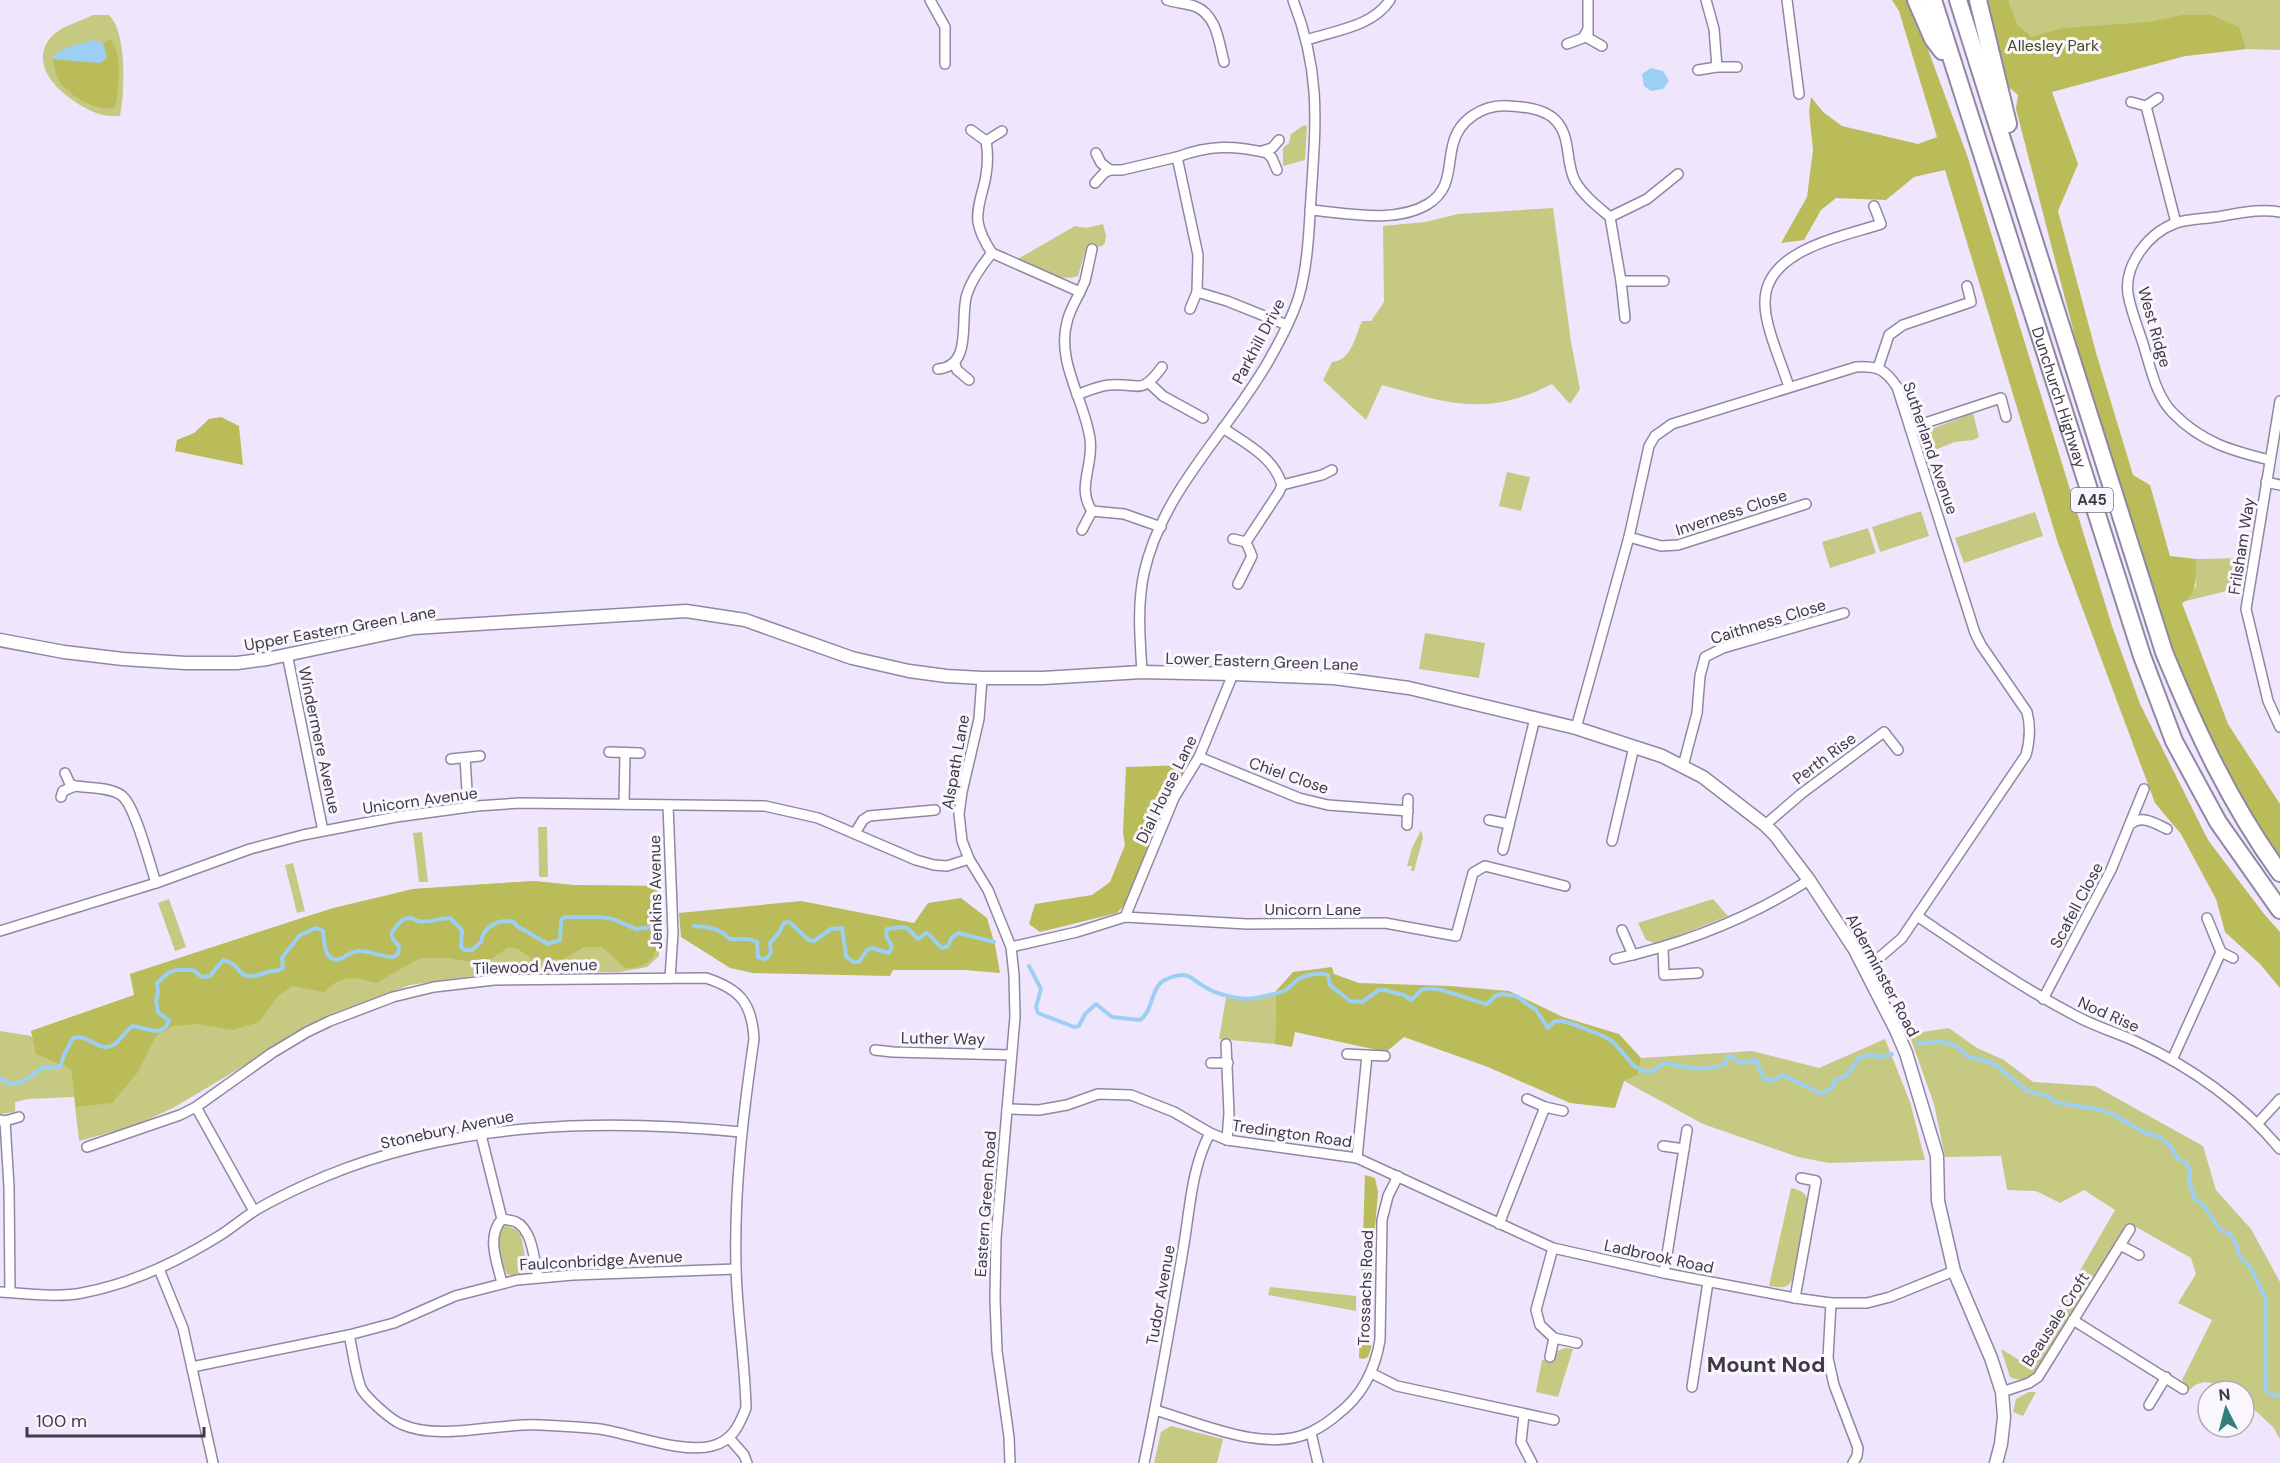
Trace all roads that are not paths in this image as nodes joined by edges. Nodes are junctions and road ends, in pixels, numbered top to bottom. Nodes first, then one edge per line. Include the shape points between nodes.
1 (930, 0) edge
2 (1167, 0) edge
3 (1293, 0) edge
4 (1390, 0) edge
5 (1588, 0) edge
6 (1706, 0) edge
7 (1787, 0) edge
8 (1916, 0) edge
9 (1933, 0) edge
10 (1958, 0) edge
11 (1978, 0) edge
12 (1587, 31) junction
13 (1307, 40) junction
14 (1567, 44) dead end
15 (1602, 46) dead end
16 (1224, 62) dead end
17 (945, 64) dead end
18 (1953, 66) junction
19 (1717, 67) junction
20 (1737, 68) dead end
21 (1698, 70) dead end
22 (1799, 94) dead end
23 (2158, 98) dead end
24 (2130, 102) dead end
25 (2146, 106) junction
26 (971, 130) dead end
27 (1002, 131) dead end
28 (1279, 140) dead end
29 (986, 141) junction
30 (1258, 151) junction
31 (1096, 153) dead end
32 (1176, 157) junction
33 (1110, 170) junction
34 (1277, 170) dead end
35 (1678, 174) dead end
36 (1095, 183) dead end
37 (2020, 195) junction
38 (1875, 206) dead end
39 (1310, 210) junction
40 (2280, 212) edge
41 (1610, 217) junction
42 (2176, 223) junction
43 (1092, 249) dead end
44 (992, 253) junction
45 (1621, 281) junction
46 (1664, 282) dead end
47 (1967, 286) dead end
48 (1080, 292) junction
49 (1197, 292) junction
50 (1190, 309) dead end
51 (1625, 318) dead end
52 (1287, 325) junction
53 (955, 363) junction
54 (1162, 367) dead end
55 (1878, 368) junction
56 (938, 369) dead end
57 (969, 380) dead end
58 (1149, 383) junction
59 (1790, 387) junction
60 (1077, 395) junction
61 (2280, 401) edge
62 (2006, 417) dead end
63 (1203, 418) dead end
64 (1223, 428) junction
65 (1910, 428) junction
66 (2270, 459) junction
67 (1332, 470) dead end
68 (2266, 482) junction
69 (1282, 484) junction
70 (2280, 485) edge
71 (1806, 504) dead end
72 (1092, 512) junction
73 (1161, 527) junction
74 (1082, 530) dead end
75 (1629, 537) junction
76 (1233, 539) dead end
77 (1246, 542) junction
78 (1238, 584) dead end
79 (1844, 613) dead end
80 (0, 640) edge
81 (287, 654) junction
82 (1142, 672) junction
83 (1233, 674) junction
84 (982, 678) junction
85 (1478, 703) joint
86 (1535, 718) junction
87 (2280, 727) edge
88 (1576, 728) junction
89 (1634, 747) junction
90 (1898, 750) dead end
91 (609, 752) dead end
92 (625, 753) junction
93 (640, 753) dead end
94 (480, 756) dead end
95 (465, 758) junction
96 (1199, 758) junction
97 (451, 759) dead end
98 (1683, 766) junction
99 (65, 773) dead end
100 (75, 786) junction
101 (2144, 789) dead end
102 (61, 797) dead end
103 (1408, 799) dead end
104 (624, 804) junction
105 (668, 805) junction
106 (468, 807) junction
107 (935, 810) dead end
108 (1408, 811) junction
109 (1489, 820) dead end
110 (2132, 823) junction
111 (1509, 824) junction
112 (1407, 825) dead end
113 (1765, 825) junction
114 (2168, 829) dead end
115 (323, 831) junction
116 (855, 833) junction
117 (1612, 841) dead end
118 (1503, 850) dead end
119 (969, 859) junction
120 (2280, 873) edge
121 (1809, 880) junction
122 (156, 883) junction
123 (1565, 886) dead end
124 (2280, 910) edge
125 (1917, 916) junction
126 (1125, 917) junction
127 (2207, 918) dead end
128 (1622, 930) dead end
129 (0, 931) edge
130 (1011, 947) junction
131 (1663, 948) junction
132 (2221, 952) junction
133 (1632, 955) junction
134 (2233, 958) dead end
135 (1615, 959) dead end
136 (1865, 970) junction
137 (1698, 973) dead end
138 (670, 978) junction
139 (2043, 999) junction
140 (1226, 1044) dead end
141 (875, 1050) dead end
142 (1347, 1054) dead end
143 (1011, 1055) junction
144 (1367, 1055) junction
145 (1385, 1056) dead end
146 (2172, 1060) junction
147 (1211, 1063) dead end
148 (1228, 1063) junction
149 (1527, 1099) dead end
150 (2280, 1099) edge
151 (196, 1107) junction
152 (1545, 1107) junction
153 (1006, 1109) junction
154 (1563, 1111) dead end
155 (19, 1118) dead end
156 (3, 1121) edge
157 (2258, 1123) junction
158 (1687, 1130) dead end
159 (741, 1132) junction
160 (1210, 1133) junction
161 (481, 1135) junction
162 (1227, 1140) junction
163 (1663, 1146) dead end
164 (87, 1147) dead end
165 (1684, 1149) junction
166 (2280, 1149) edge
167 (1357, 1158) junction
168 (1370, 1163) joint
169 (1398, 1176) junction
170 (1801, 1178) dead end
171 (254, 1211) junction
172 (502, 1219) junction
173 (1499, 1224) junction
174 (2130, 1229) dead end
175 (2120, 1245) junction
176 (1553, 1248) junction
177 (2139, 1255) dead end
178 (159, 1269) junction
179 (736, 1269) junction
180 (1954, 1271) junction
181 (1665, 1273) junction
182 (538, 1276) junction
183 (1708, 1282) junction
184 (501, 1283) junction
185 (5, 1292) edge
186 (1795, 1299) junction
187 (1831, 1303) junction
188 (2073, 1320) junction
189 (349, 1335) junction
190 (1554, 1338) junction
191 (1577, 1343) dead end
192 (1550, 1357) dead end
193 (192, 1367) junction
194 (1371, 1374) junction
195 (2166, 1377) junction
196 (1692, 1386) dead end
197 (2183, 1389) dead end
198 (2002, 1392) junction
199 (2149, 1405) dead end
200 (1155, 1410) junction
201 (1524, 1414) junction
202 (1554, 1420) dead end
203 (1311, 1432) junction
204 (730, 1438) junction
205 (213, 1463) edge
206 (747, 1463) edge
207 (1010, 1463) edge
208 (1144, 1463) edge
209 (1318, 1463) edge
210 (1532, 1463) edge
211 (1852, 1463) edge
212 (1996, 1463) edge

1 - 17 street via 945,27
2 - 16 street via 1192,5 1207,15 1214,25
3 - 13 street, Parkhill Drive
4 - 13 street via 1370,20
5 - 12 street
6 - 19 street via 1714,29
7 - 22 street
8 - 18 highway via 1933,39
9 - 18 highway, Dunchurch Highway / A45
10 - 37 highway, Dunchurch Highway / A45
11 - 37 highway via 2020,172
12 - 14 street via 1583,38
12 - 15 street via 1588,38
13 - 39 street, Parkhill Drive via 1316,128
18 - 124 highway, Dunchurch Highway / A45 via 2142,656 2174,741 2218,822
19 - 20 street
19 - 21 street
23 - 25 street
24 - 25 street
25 - 42 street
26 - 29 street
27 - 29 street
28 - 30 street via 1272,148
29 - 44 street via 986,176 978,222
30 - 32 street via 1215,147
30 - 34 street via 1272,158
31 - 33 street
32 - 33 street
32 - 49 street via 1198,255
33 - 36 street
35 - 41 street via 1647,199
37 - 120 highway, Dunchurch Highway / A45 via 2164,652 2197,733 2237,809
38 - 59 street via 1881,224 1797,252 1769,282 1764,304 1767,319
39 - 41 street via 1384,215 1428,204 1446,185 1452,145 1462,125 1481,110 1501,105 1527,107 1553,118 1565,135 1574,180
39 - 52 street, Parkhill Drive via 1303,279
40 - 42 street, West Ridge via 2259,211
41 - 45 street
42 - 66 street, West Ridge via 2145,246 2132,265 2128,282 2130,302 2162,399 2181,421 2218,446
43 - 48 street
44 - 48 street
44 - 53 street via 967,295 963,339
45 - 46 street
45 - 51 street
47 - 55 street via 1971,302 1903,325 1889,335
48 - 60 street via 1065,333 1066,354
49 - 50 street
49 - 52 street
52 - 64 street, Parkhill Drive via 1253,386
53 - 56 street
53 - 57 street
54 - 58 street
55 - 59 street via 1856,367
55 - 65 street, Sutherland Avenue via 1897,387
58 - 60 street via 1105,385
58 - 63 street via 1163,396
59 - 75 street via 1672,424 1655,436 1649,446
60 - 72 street via 1091,441 1084,490
61 - 66 street, Frilsham Way
62 - 65 street via 2001,399
64 - 69 street via 1259,452
64 - 73 street, Parkhill Drive
65 - 125 street, Sutherland Avenue via 1975,633 2022,702 2030,722 2026,755
66 - 68 street, Frilsham Way
67 - 69 street
68 - 70 street
68 - 87 street, Frilsham Way via 2246,609 2268,701
69 - 77 street
71 - 75 street, Inverness Close via 1678,545 1661,546
72 - 73 street via 1124,514
72 - 74 street
73 - 82 street, Parkhill Drive via 1143,581
75 - 88 street
76 - 77 street
77 - 78 street via 1252,556
79 - 98 street, Caithness Close via 1723,648 1705,657
80 - 81 street, Upper Eastern Green Lane via 64,652 185,663 257,661
81 - 84 street, Upper Eastern Green Lane via 414,628 686,611 745,620 852,658 909,671
81 - 115 street, Windermere Avenue
82 - 83 street, Lower Eastern Green Lane
82 - 84 street, Lower Eastern Green Lane
83 - 85 street, Lower Eastern Green Lane via 1334,678
83 - 96 street, Dial House Lane
84 - 119 street, Alspath Lane via 979,719 959,814
85 - 86 street, Alderminster Road
86 - 88 street, Alderminster Road
86 - 111 street
88 - 89 street, Alderminster Road
89 - 98 street, Alderminster Road
89 - 117 street via 1622,820
90 - 113 street, Perth Rise via 1884,732
91 - 92 street
92 - 93 street
92 - 104 street
94 - 95 street
95 - 97 street
95 - 106 street
96 - 108 street, Chiel Close via 1299,798 1328,805
96 - 126 street, Dial House Lane via 1174,798
98 - 113 street, Alderminster Road
99 - 100 street
100 - 102 street via 63,791
100 - 122 street via 122,796 134,814
101 - 110 street, Scafell Close
103 - 108 street
104 - 105 street, Unicorn Avenue
104 - 106 street, Unicorn Avenue
105 - 116 street, Unicorn Avenue via 765,806 818,818
105 - 138 street, Jenkins Avenue via 673,933
106 - 115 street, Unicorn Avenue
107 - 116 street via 868,816
108 - 112 street
109 - 111 street
110 - 114 street via 2144,819
110 - 139 street, Scafell Close via 2112,870
111 - 118 street
113 - 121 street, Alderminster Road
115 - 122 street, Unicorn Avenue via 250,849
116 - 119 street, Unicorn Avenue via 933,866
119 - 130 street, Alspath Lane via 988,890
121 - 131 street via 1764,907
121 - 136 street, Alderminster Road
122 - 129 street, Unicorn Avenue
123 - 126 street, Unicorn Lane via 1485,866 1473,873 1456,936 1385,923 1247,924
125 - 136 street, Sutherland Avenue via 1902,938
125 - 139 street, Nod Rise
126 - 130 street, Unicorn Lane
127 - 132 street
128 - 133 street
130 - 143 street, Eastern Green Road via 1015,1017
131 - 133 street
131 - 137 street via 1664,975
132 - 134 street
132 - 146 street
133 - 135 street
136 - 180 street, Alderminster Road via 1906,1053 1937,1156 1938,1201
138 - 151 street, Tilewood Avenue via 494,980 434,987 393,997 307,1032
138 - 159 street, Tilewood Avenue via 706,978 723,983 744,1000 750,1012 754,1039
139 - 146 street, Nod Rise
140 - 148 street
141 - 143 street, Luther Way
142 - 144 street
143 - 153 street, Eastern Green Road
144 - 145 street
144 - 167 street
146 - 157 street, Nod Rise via 2219,1090
147 - 148 street
148 - 162 street
149 - 152 street
150 - 157 street
151 - 164 street, Tilewood Avenue
151 - 171 street
152 - 154 street
152 - 173 street
153 - 160 street, Tredington Road via 1039,1110 1098,1094 1131,1095 1174,1112
153 - 207 street, Eastern Green Road via 994,1299 996,1351
155 - 156 street, Stonebury Avenue
156 - 185 street, Stonebury Avenue via 9,1187
157 - 166 street, Nod Rise
158 - 165 street
159 - 161 street, Stonebury Avenue via 622,1124 554,1126
159 - 179 street, Tilewood Avenue via 735,1214
160 - 162 street, Tredington Road
160 - 200 street, Tudor Avenue via 1201,1150 1192,1188
161 - 171 street, Stonebury Avenue via 370,1160
161 - 172 street
162 - 167 street, Tredington Road
163 - 165 street
165 - 181 street
167 - 168 street, Tredington Road
168 - 169 street, Ladbrook Road
169 - 173 street, Ladbrook Road
169 - 194 street, Trossachs Road via 1382,1220 1380,1340
170 - 186 street via 1816,1181
171 - 178 street, Stonebury Avenue via 222,1235
172 - 182 street via 515,1221 528,1234
172 - 184 street via 493,1232
173 - 176 street, Ladbrook Road
174 - 175 street, Beausale Croft
175 - 177 street
175 - 188 street, Beausale Croft
176 - 181 street, Ladbrook Road
176 - 190 street via 1536,1310 1540,1325
178 - 185 street, Stonebury Avenue via 80,1294
178 - 193 street via 183,1328
179 - 182 street, Faulconbridge Avenue
179 - 204 street, Tilewood Avenue via 746,1408
180 - 187 street, Ladbrook Road via 1867,1303
180 - 198 street, Alderminster Road
181 - 183 street, Ladbrook Road
182 - 184 street, Faulconbridge Avenue
183 - 186 street, Ladbrook Road
183 - 196 street
184 - 189 street, Faulconbridge Avenue via 455,1296 394,1323
186 - 187 street, Ladbrook Road
187 - 211 street via 1828,1358 1858,1448
188 - 195 street
188 - 198 street, Beausale Croft via 2038,1377
189 - 193 street, Faulconbridge Avenue
189 - 204 street via 362,1389 401,1424 444,1432 536,1425 600,1429 694,1449
190 - 191 street
190 - 192 street
193 - 205 street
194 - 201 street via 1397,1386
194 - 203 street, Trossachs Road via 1353,1402
195 - 197 street
195 - 199 street
198 - 212 street, Alderminster Road via 2004,1417
200 - 203 street, Trossachs Road via 1262,1439
200 - 208 street, Tudor Avenue
201 - 202 street
201 - 210 street via 1521,1442
203 - 209 street
204 - 206 street

